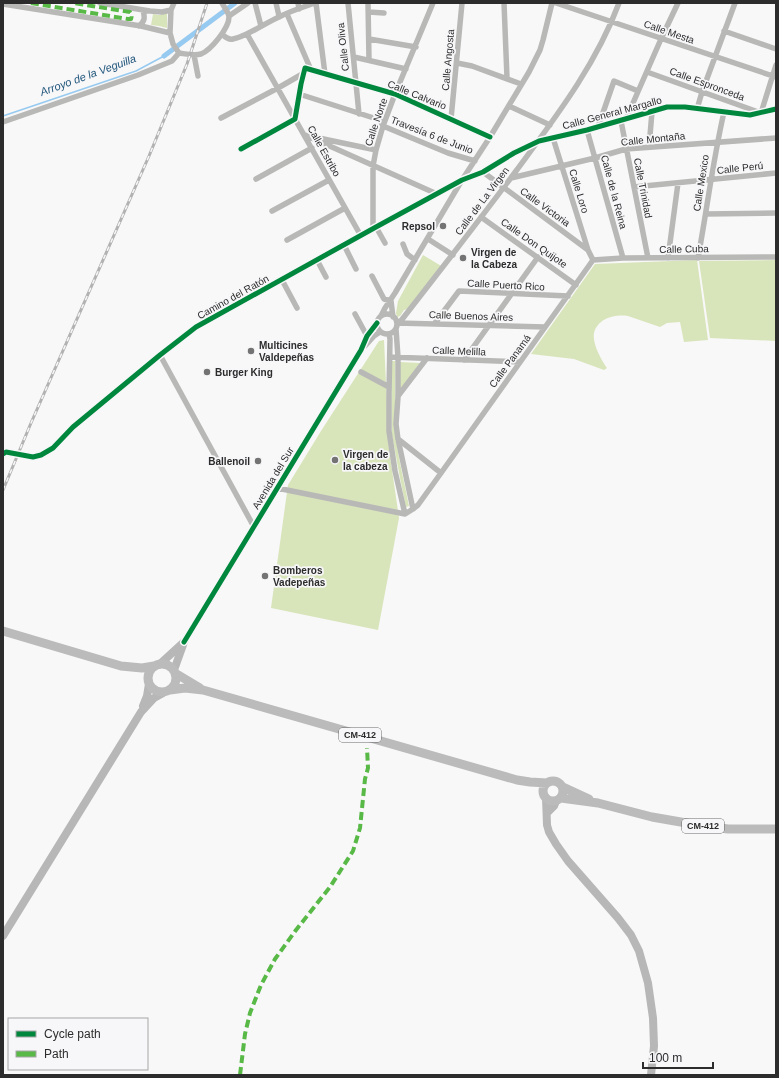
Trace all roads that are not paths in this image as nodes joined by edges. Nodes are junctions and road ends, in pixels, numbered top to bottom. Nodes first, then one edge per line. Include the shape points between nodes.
1 (100, 3) edge
2 (174, 3) edge
3 (222, 3) edge
4 (248, 3) edge
5 (255, 3) edge
6 (276, 3) edge
7 (315, 3) edge
8 (348, 3) edge
9 (368, 3) edge
10 (433, 3) edge
11 (462, 3) edge
12 (504, 3) edge
13 (552, 3) edge
14 (556, 3) edge
15 (619, 3) edge
16 (678, 3) edge
17 (735, 3) edge
18 (3, 4) edge
19 (299, 6) edge
20 (143, 10) junction
21 (171, 10) junction
22 (369, 12) junction
23 (384, 13) dead end
24 (287, 14) junction
25 (229, 16) junction
26 (279, 16) junction
27 (612, 22) junction
28 (139, 26) junction
29 (261, 26) junction
30 (724, 31) junction
31 (170, 33) junction
32 (222, 34) junction
33 (247, 34) junction
34 (369, 39) junction
35 (661, 39) junction
36 (416, 47) junction
37 (776, 49) edge
38 (179, 53) junction
39 (194, 55) junction
40 (354, 57) junction
41 (716, 57) junction
42 (369, 60) junction
43 (457, 63) junction
44 (776, 65) edge
45 (406, 69) junction
46 (311, 70) junction
47 (647, 72) junction
48 (304, 73) junction
49 (325, 74) junction
50 (198, 76) dead end
51 (774, 76) edge
52 (507, 78) junction
53 (356, 83) junction
54 (521, 84) junction
55 (278, 88) junction
56 (638, 91) junction
57 (702, 92) junction
58 (299, 94) junction
59 (395, 94) junction
60 (509, 106) junction
61 (697, 109) junction
62 (776, 110) edge
63 (652, 112) junction
64 (724, 112) junction
65 (761, 113) junction
66 (359, 114) junction
67 (221, 118) dead end
68 (295, 119) junction
69 (451, 119) junction
70 (623, 120) junction
71 (3, 122) edge
72 (550, 125) junction
73 (383, 126) junction
74 (598, 126) junction
75 (587, 130) junction
76 (304, 135) junction
77 (490, 137) junction
78 (553, 138) junction
79 (776, 138) edge
80 (539, 141) junction
81 (717, 142) junction
82 (649, 147) junction
83 (312, 148) junction
84 (241, 149) dead end
85 (626, 149) junction
86 (376, 150) junction
87 (595, 158) junction
88 (475, 161) junction
89 (373, 166) junction
90 (562, 166) junction
91 (482, 172) junction
92 (776, 174) edge
93 (511, 178) junction
94 (256, 180) dead end
95 (330, 180) junction
96 (462, 180) junction
97 (711, 180) junction
98 (678, 183) junction
99 (634, 187) junction
100 (504, 188) junction
101 (437, 194) junction
102 (345, 208) junction
103 (272, 211) dead end
104 (776, 213) edge
105 (706, 214) junction
106 (481, 217) junction
107 (375, 228) junction
108 (361, 236) junction
109 (428, 239) junction
110 (287, 240) dead end
111 (384, 243) dead end
112 (403, 244) dead end
113 (344, 245) junction
114 (588, 250) junction
115 (453, 255) junction
116 (538, 257) junction
117 (776, 257) edge
118 (623, 258) junction
119 (648, 258) junction
120 (668, 258) junction
121 (698, 258) junction
122 (317, 260) junction
123 (415, 260) junction
124 (593, 260) junction
125 (356, 270) dead end
126 (372, 276) dead end
127 (326, 277) dead end
128 (282, 280) junction
129 (576, 285) junction
130 (512, 294) junction
131 (568, 296) junction
132 (391, 300) junction
133 (298, 308) dead end
134 (355, 314) dead end
135 (381, 316) junction
136 (393, 317) junction
137 (398, 322) junction
138 (377, 323) junction
139 (435, 323) junction
140 (489, 326) junction
141 (545, 328) junction
142 (396, 329) junction
143 (380, 332) junction
144 (388, 334) junction
145 (367, 336) junction
146 (363, 347) junction
147 (160, 355) junction
148 (390, 357) junction
149 (398, 357) junction
150 (427, 358) junction
151 (464, 360) junction
152 (520, 362) junction
153 (362, 372) dead end
154 (389, 386) junction
155 (398, 396) junction
156 (398, 439) junction
157 (4, 453) edge
158 (441, 472) junction
159 (277, 488) junction
160 (413, 509) junction
161 (405, 514) junction
162 (254, 527) junction
163 (3, 631) edge
164 (184, 642) junction
165 (157, 665) junction
166 (120, 666) junction
167 (175, 672) junction
168 (148, 683) junction
169 (203, 690) junction
170 (166, 692) junction
171 (141, 712) junction
172 (517, 780) junction
173 (547, 783) junction
174 (563, 787) junction
175 (544, 796) junction
176 (558, 800) junction
177 (598, 803) junction
178 (547, 813) junction
179 (776, 829) edge
180 (3, 936) edge
181 (651, 1075) edge

1 - 20 street
2 - 21 street
3 - 25 street
4 - 25 street
5 - 29 street
6 - 26 street
7 - 19 street
7 - 49 street
8 - 40 street, Calle Oliva
9 - 22 street
10 - 36 street, Calle Norte
11 - 43 street, Calle Angosta
12 - 52 street
13 - 54 street via 540,50
14 - 27 street, Calle Mesta
15 - 27 street, Calle de La Virgen
16 - 35 street
17 - 30 street
18 - 28 street
19 - 24 street
20 - 21 street
20 - 28 street via 145,17
21 - 31 street
22 - 23 street
22 - 34 street
24 - 26 street
24 - 46 street
25 - 32 street
26 - 29 street
27 - 35 street, Calle Mesta
27 - 72 street, Calle de La Virgen via 589,66
28 - 31 street
29 - 33 street
30 - 37 street
30 - 41 street
31 - 38 street
32 - 33 street via 232,40
32 - 39 street via 209,49 202,54
33 - 55 street, Calle Estribo
34 - 36 street
34 - 42 street
35 - 41 street, Calle Mesta
35 - 47 street
36 - 45 street, Calle Norte
38 - 39 street
38 - 71 street via 172,61 138,76
39 - 50 street
40 - 42 street
40 - 53 street, Calle Oliva
41 - 51 street, Calle Mesta
41 - 57 street
42 - 45 street
43 - 52 street
43 - 69 street, Calle Angosta
44 - 51 street
45 - 59 street, Calle Norte
46 - 48 street via 305,68
46 - 49 street, Calle Calvario
47 - 56 street
47 - 57 street, Calle Espronceda
48 - 55 street
48 - 58 street
49 - 53 street, Calle Calvario
51 - 65 street
52 - 54 street
53 - 59 street, Calle Calvario
53 - 66 street, Calle Oliva
54 - 60 street
55 - 67 street
55 - 68 street, Calle Estribo
56 - 70 street
56 - 74 street via 614,81
57 - 61 street
57 - 65 street, Calle Espronceda
58 - 66 street, Travesía 6 de Junio
58 - 68 street
59 - 69 street, Calle Calvario
59 - 73 street, Calle Norte
60 - 72 street
60 - 77 street
61 - 63 street, Calle General Margallo via 667,107
61 - 64 street, Calle General Margallo
62 - 65 street, Calle General Margallo
63 - 70 street, Calle General Margallo
63 - 82 street
64 - 65 street, Calle General Margallo via 750,115
64 - 81 street, Calle Mexico
66 - 73 street, Travesía 6 de Junio via 380,120
68 - 76 street, Calle Estribo
68 - 84 street
69 - 77 street, Calle Calvario
70 - 74 street, Calle General Margallo
70 - 85 street, Calle Trinidad
72 - 80 street, Calle de La Virgen
73 - 86 street, Calle Norte
73 - 88 street, Travesía 6 de Junio via 448,153
74 - 75 street, Calle General Margallo
75 - 78 street, Calle General Margallo
75 - 87 street, Calle de la Reina
76 - 83 street, Calle Estribo
76 - 86 street
76 - 89 street
77 - 88 street
78 - 80 street, Calle General Margallo
78 - 90 street, Calle Loro
79 - 81 street, Calle Montaña
80 - 91 street, Calle General Margallo
80 - 93 street, Calle de La Virgen
81 - 82 street, Calle Montaña
81 - 97 street, Calle Mexico
82 - 85 street, Calle Montaña
83 - 94 street
83 - 95 street, Calle Estribo
85 - 87 street, Calle Montaña
85 - 99 street, Calle Trinidad
86 - 89 street, Calle Norte
87 - 90 street, Calle Montaña
87 - 118 street, Calle de la Reina
88 - 96 street
89 - 101 street
89 - 107 street, Calle Norte
90 - 93 street, Calle Montaña
90 - 114 street, Calle Loro
91 - 96 street, Calle General Margallo
91 - 100 street, Calle Victoria
92 - 97 street, Calle Perú
93 - 100 street, Calle de La Virgen
95 - 102 street, Calle Estribo
95 - 103 street
96 - 101 street, Camino del Ratón
96 - 109 street
97 - 98 street, Calle Perú
97 - 105 street, Calle Mexico
98 - 99 street, Calle Perú
98 - 120 street
99 - 119 street, Calle Trinidad
100 - 106 street, Calle de La Virgen
100 - 114 street, Calle Victoria
101 - 107 street, Camino del Ratón
102 - 108 street, Calle Estribo
102 - 110 street
104 - 105 street
105 - 121 street, Calle Mexico
106 - 115 street, Calle de La Virgen
106 - 116 street, Calle Don Quijote
107 - 108 street, Camino del Ratón
107 - 111 street
108 - 113 street, Camino del Ratón
109 - 115 street
109 - 123 street
112 - 123 street via 407,254
113 - 122 street, Camino del Ratón
113 - 125 street
114 - 124 street, Calle Victoria
115 - 137 street, Calle de La Virgen
116 - 129 street, Calle Don Quijote
116 - 130 street
117 - 121 street, Calle Cuba
118 - 119 street, Calle Cuba
118 - 124 street, Calle Cuba
119 - 120 street, Calle Cuba
120 - 121 street, Calle Cuba
122 - 127 street
122 - 128 street, Camino del Ratón
123 - 132 street
124 - 129 street, Calle Panamá
126 - 132 street via 384,299
128 - 133 street
128 - 147 street, Camino del Ratón via 196,328
129 - 131 street, Calle Panamá
130 - 131 street, Calle Puerto Rico
130 - 139 street, Calle Puerto Rico via 458,291
130 - 140 street
131 - 141 street, Calle Panamá
132 - 135 street
132 - 136 street
134 - 145 street
135 - 136 street via 387,314
135 - 138 street
136 - 137 street
137 - 139 street, Calle Buenos Aires
137 - 142 street
138 - 143 street
138 - 145 street, Avenida del Sur
139 - 140 street, Calle Buenos Aires
140 - 141 street, Calle Buenos Aires
140 - 151 street
141 - 152 street, Calle Panamá
142 - 144 street
142 - 149 street
143 - 144 street
143 - 146 street, Avenida del Sur
144 - 148 street
145 - 146 street, Avenida del Sur
146 - 159 street, Avenida del Sur
147 - 157 street, Camino del Ratón, bridge via 41,455 33,457
147 - 162 street
148 - 149 street, Calle Melilla
148 - 154 street
149 - 150 street, Calle Melilla
149 - 155 street
150 - 151 street, Calle Melilla
150 - 155 street
151 - 152 street, Calle Melilla
152 - 158 street, Calle Panamá
153 - 154 street
154 - 161 street via 389,432
155 - 156 street
156 - 158 street
156 - 160 street
158 - 160 street, Calle Panamá
159 - 161 street
159 - 162 street, Avenida del Sur
160 - 161 street, Calle Panamá
162 - 164 street, Avenida del Sur
163 - 166 main road, CM-412
164 - 165 main road, Avenida del Sur
164 - 167 main road, Avenida del Sur
165 - 166 main road, CM-412 via 142,668
165 - 167 main road, CM-412 via 168,665
165 - 168 main road via 149,673
166 - 168 main road, CM-412 via 136,673
167 - 169 main road, CM-412
167 - 170 main road via 176,683
168 - 170 main road, CM-412 via 154,691
168 - 171 main road via 148,696
169 - 170 main road, CM-412 via 185,688
169 - 172 main road, CM-412
170 - 171 main road via 154,698
171 - 180 main road
172 - 173 main road, CM-412
172 - 175 main road, CM-412
173 - 174 main road, CM-412 via 556,782
173 - 175 main road
174 - 176 main road via 563,793
174 - 177 main road, CM-412
175 - 176 main road, CM-412 via 550,801
175 - 178 main road
176 - 177 main road, CM-412
176 - 178 main road
177 - 179 main road, CM-412 via 652,817 698,825 728,829
178 - 181 main road via 549,832 558,848 618,918 639,951 648,983 653,1018

